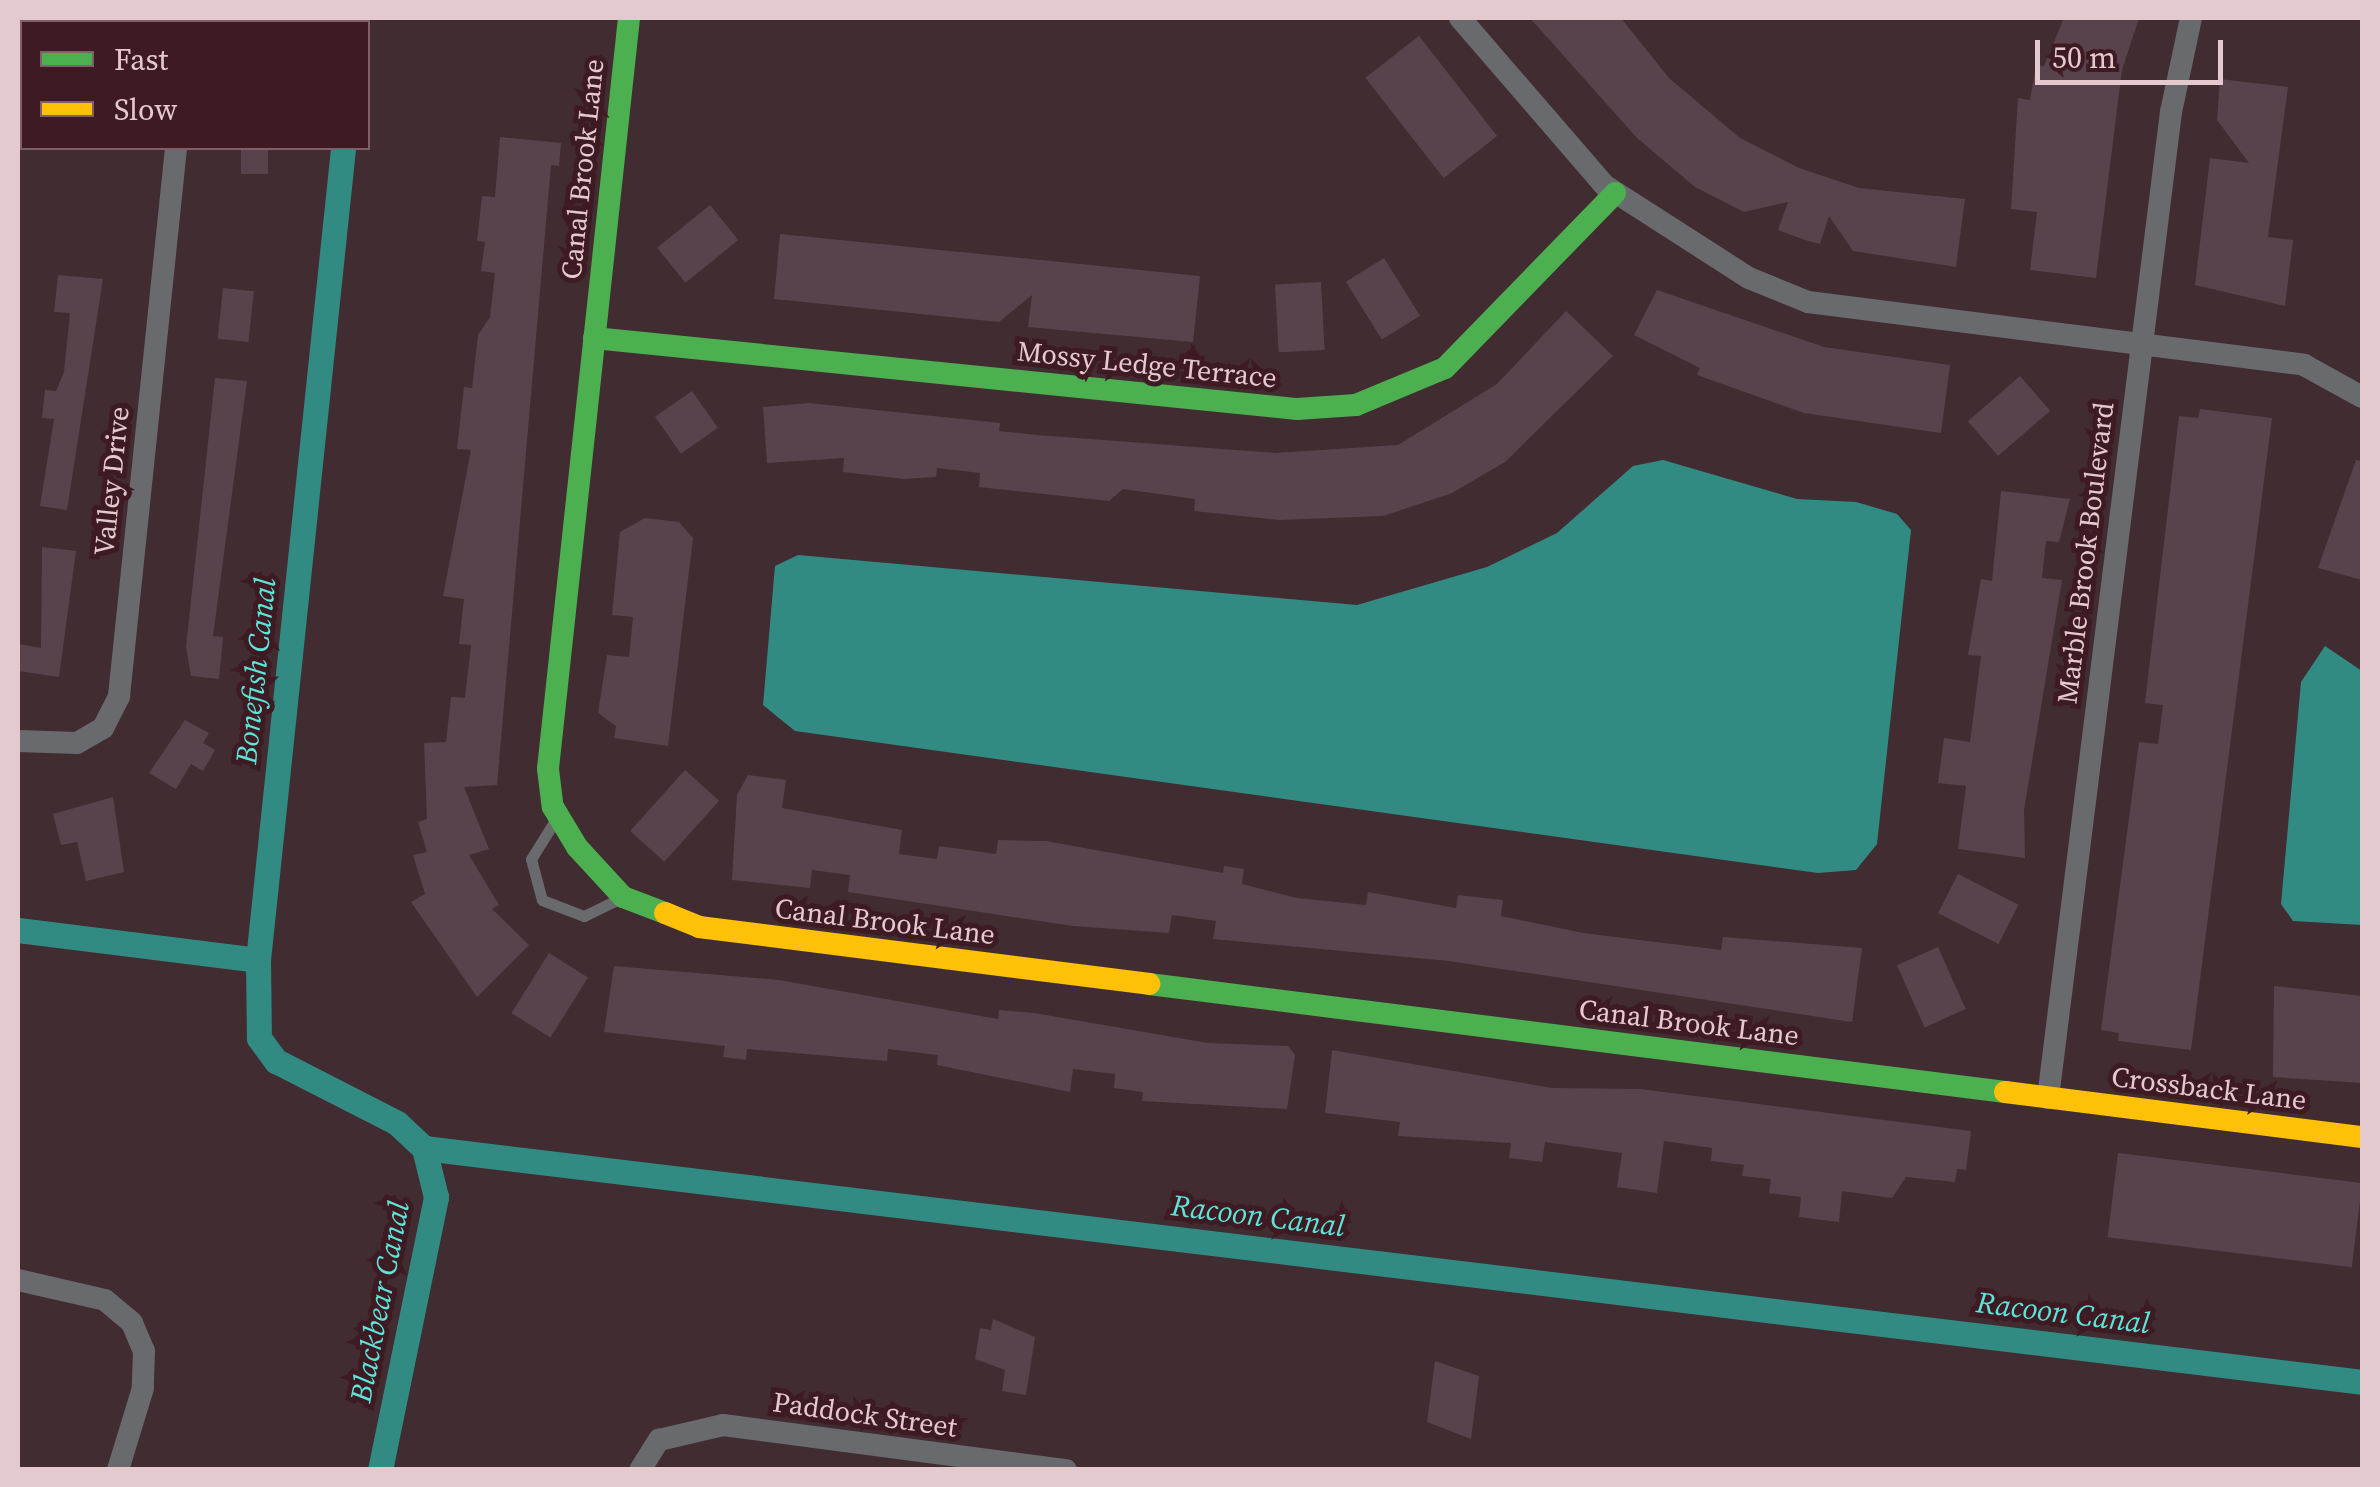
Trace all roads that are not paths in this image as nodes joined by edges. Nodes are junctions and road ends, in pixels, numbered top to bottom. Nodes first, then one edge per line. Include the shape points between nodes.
1 (629, 18) edge
2 (1460, 18) edge
3 (2191, 18) edge
4 (176, 150) edge
5 (1614, 193) junction
6 (594, 338) junction
7 (2142, 346) junction
8 (2362, 397) edge
9 (18, 741) edge
10 (558, 816) junction
11 (623, 897) junction
12 (2048, 1098) junction
13 (2362, 1138) edge
14 (18, 1280) edge
15 (1003, 1466) edge
16 (118, 1470) edge
17 (640, 1470) edge
18 (1066, 1470) edge

1 - 6 street, Canal Brook Lane
2 - 5 street
3 - 7 street, Marble Brook Boulevard
4 - 9 street, Valley Drive via 119,696 103,728 77,743
5 - 6 street, Mossy Ledge Terrace via 1445,368 1356,405 1296,409
5 - 7 street via 1704,254 1808,302
6 - 10 street, Canal Brook Lane via 548,769
7 - 8 street via 2304,365
7 - 12 street, Marble Brook Boulevard
10 - 11 street, Canal Brook Lane
10 - 11 lane via 531,859 534,890 556,910 584,916
11 - 12 street, Canal Brook Lane via 699,927
12 - 13 street, Crossback Lane
14 - 16 street via 105,1300 132,1323 144,1350 143,1388
15 - 17 street, Paddock Street via 723,1425 659,1440
15 - 18 street, Paddock Street

